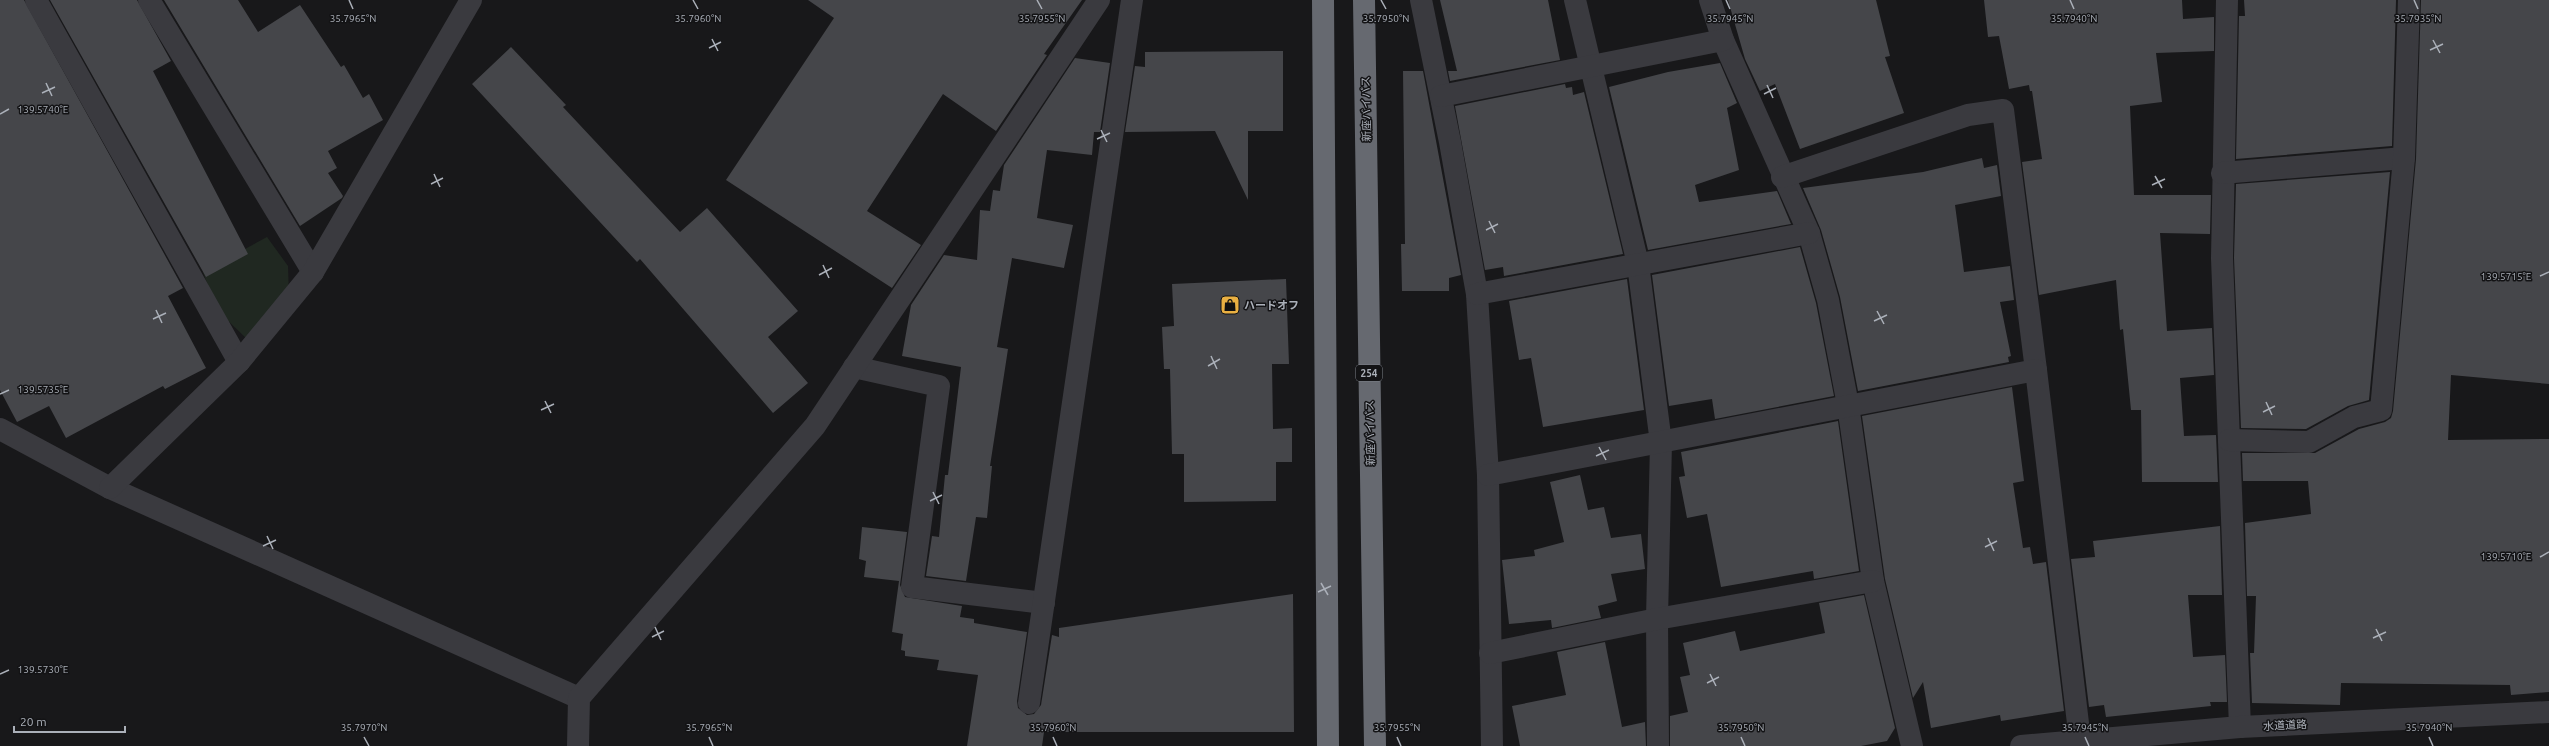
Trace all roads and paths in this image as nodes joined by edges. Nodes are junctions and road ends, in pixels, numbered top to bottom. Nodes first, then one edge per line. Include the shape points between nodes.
1 (36, 0) edge
2 (149, 0) edge
3 (471, 0) edge
4 (1099, 0) edge
5 (1132, 0) edge
6 (1323, 0) edge
7 (1364, 0) edge
8 (1421, 0) edge
9 (1575, 0) edge
10 (1710, 0) edge
11 (2227, 0) edge
12 (2409, 0) edge
13 (1722, 40) junction
14 (1592, 65) junction
15 (1441, 96) junction
16 (2404, 158) junction
17 (2222, 172) junction
18 (1782, 177) junction
19 (1809, 233) junction
20 (1638, 264) junction
21 (313, 272) junction
22 (1477, 294) junction
23 (239, 362) junction
24 (854, 367) junction
25 (2036, 370) junction
26 (1848, 405) junction
27 (0, 429) edge
28 (2229, 440) junction
29 (1661, 443) junction
30 (1488, 475) junction
31 (110, 488) junction
32 (1873, 581) junction
33 (1044, 603) junction
34 (1657, 619) junction
35 (1490, 653) junction
36 (579, 698) junction
37 (1029, 704) dead end
38 (2549, 712) edge
39 (2240, 727) junction
40 (2080, 740) junction
41 (578, 746) edge
42 (1328, 746) edge
43 (1374, 746) edge
44 (1492, 746) edge
45 (1658, 746) edge
46 (1912, 746) edge
47 (2021, 746) edge

1 - 23 street
2 - 21 street
3 - 21 street
4 - 24 street
5 - 33 street
6 - 42 highway
7 - 43 highway, 新座バイパス / 254
8 - 15 street
9 - 14 street
10 - 13 street
11 - 17 street
12 - 16 street
13 - 14 street
13 - 18 street
14 - 15 street
14 - 20 street
15 - 22 street
16 - 17 street
16 - 28 street via 2380,410 2354,417 2309,442
17 - 28 street via 2222,258
18 - 19 street
18 - 25 street via 1968,115 2003,110
19 - 20 street
19 - 26 street via 1828,300
20 - 22 street
20 - 29 street
21 - 23 street
22 - 30 street
23 - 31 street
24 - 33 street via 939,386 912,587
24 - 36 street via 816,426
25 - 26 street
25 - 40 street
26 - 29 street
26 - 32 street
27 - 31 street
28 - 39 street
29 - 30 street
29 - 34 street
30 - 35 street
31 - 36 street
32 - 34 street
32 - 46 street
33 - 37 street
34 - 35 street
34 - 45 street
35 - 44 street
36 - 41 street
38 - 39 street, 水道道路
39 - 40 street, 水道道路
40 - 47 street, 水道道路

